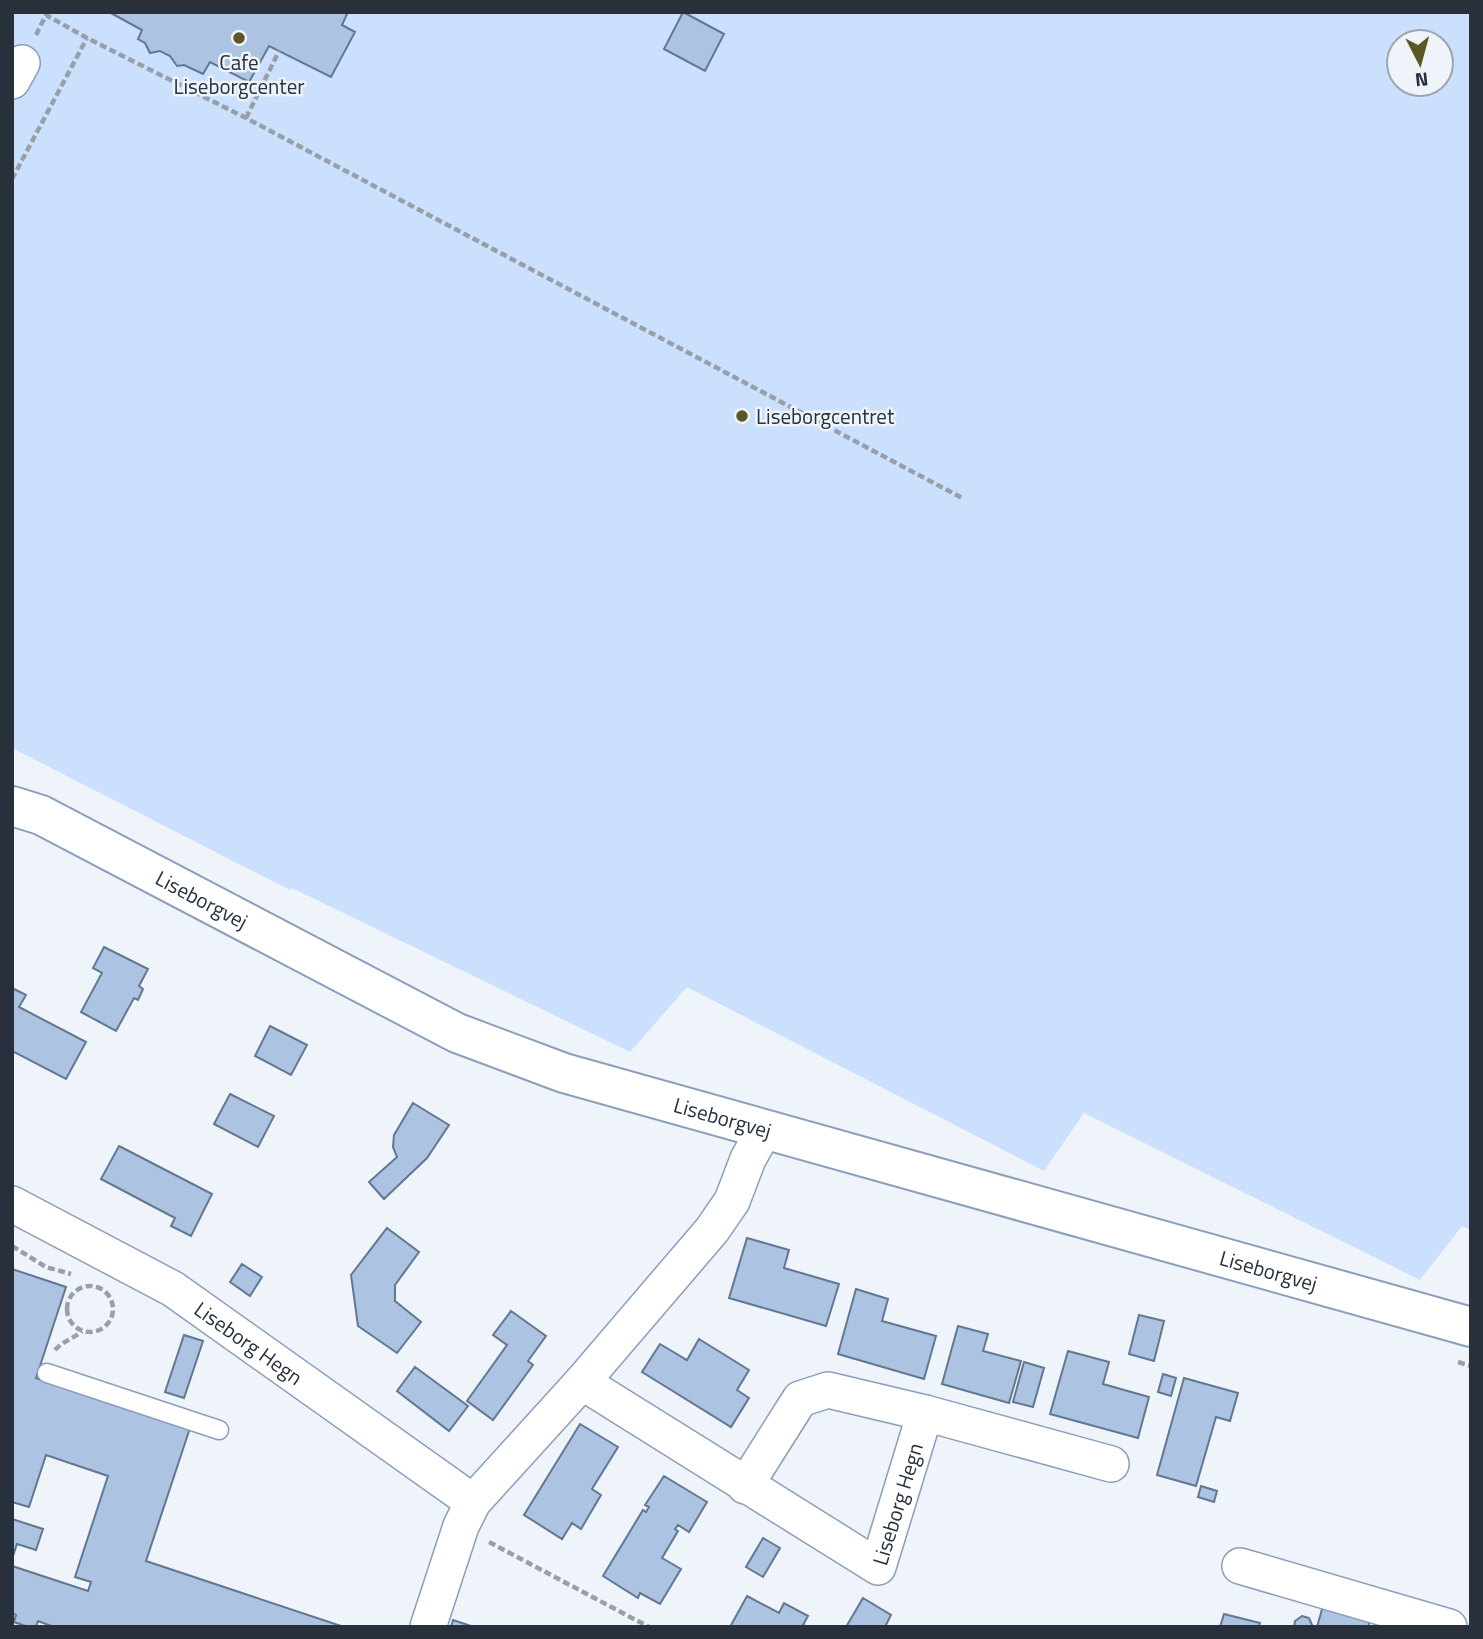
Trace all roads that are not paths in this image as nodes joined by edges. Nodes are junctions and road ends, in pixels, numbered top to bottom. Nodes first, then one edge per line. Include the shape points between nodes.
1 (12, 806) edge
2 (764, 1130) junction
3 (12, 1204) edge
4 (1471, 1327) edge
5 (47, 1373) road end
6 (582, 1382) junction
7 (925, 1413) junction
8 (219, 1430) dead end
9 (1111, 1464) dead end
10 (745, 1486) junction
11 (467, 1514) junction
12 (1240, 1566) dead end
13 (428, 1627) edge
14 (1449, 1627) edge

1 - 2 street, Liseborgvej via 41,816 457,1033 564,1073
2 - 4 street, Liseborgvej
2 - 6 street via 732,1201 712,1230
3 - 11 street, Liseborg Hegn via 173,1289
5 - 8 lane
6 - 10 street, Liseborg Hegn
6 - 11 street
7 - 9 street, Liseborg Hegn
7 - 10 street, Liseborg Hegn via 828,1390 800,1399
7 - 10 street, Liseborg Hegn via 878,1567
11 - 13 street
12 - 14 street

